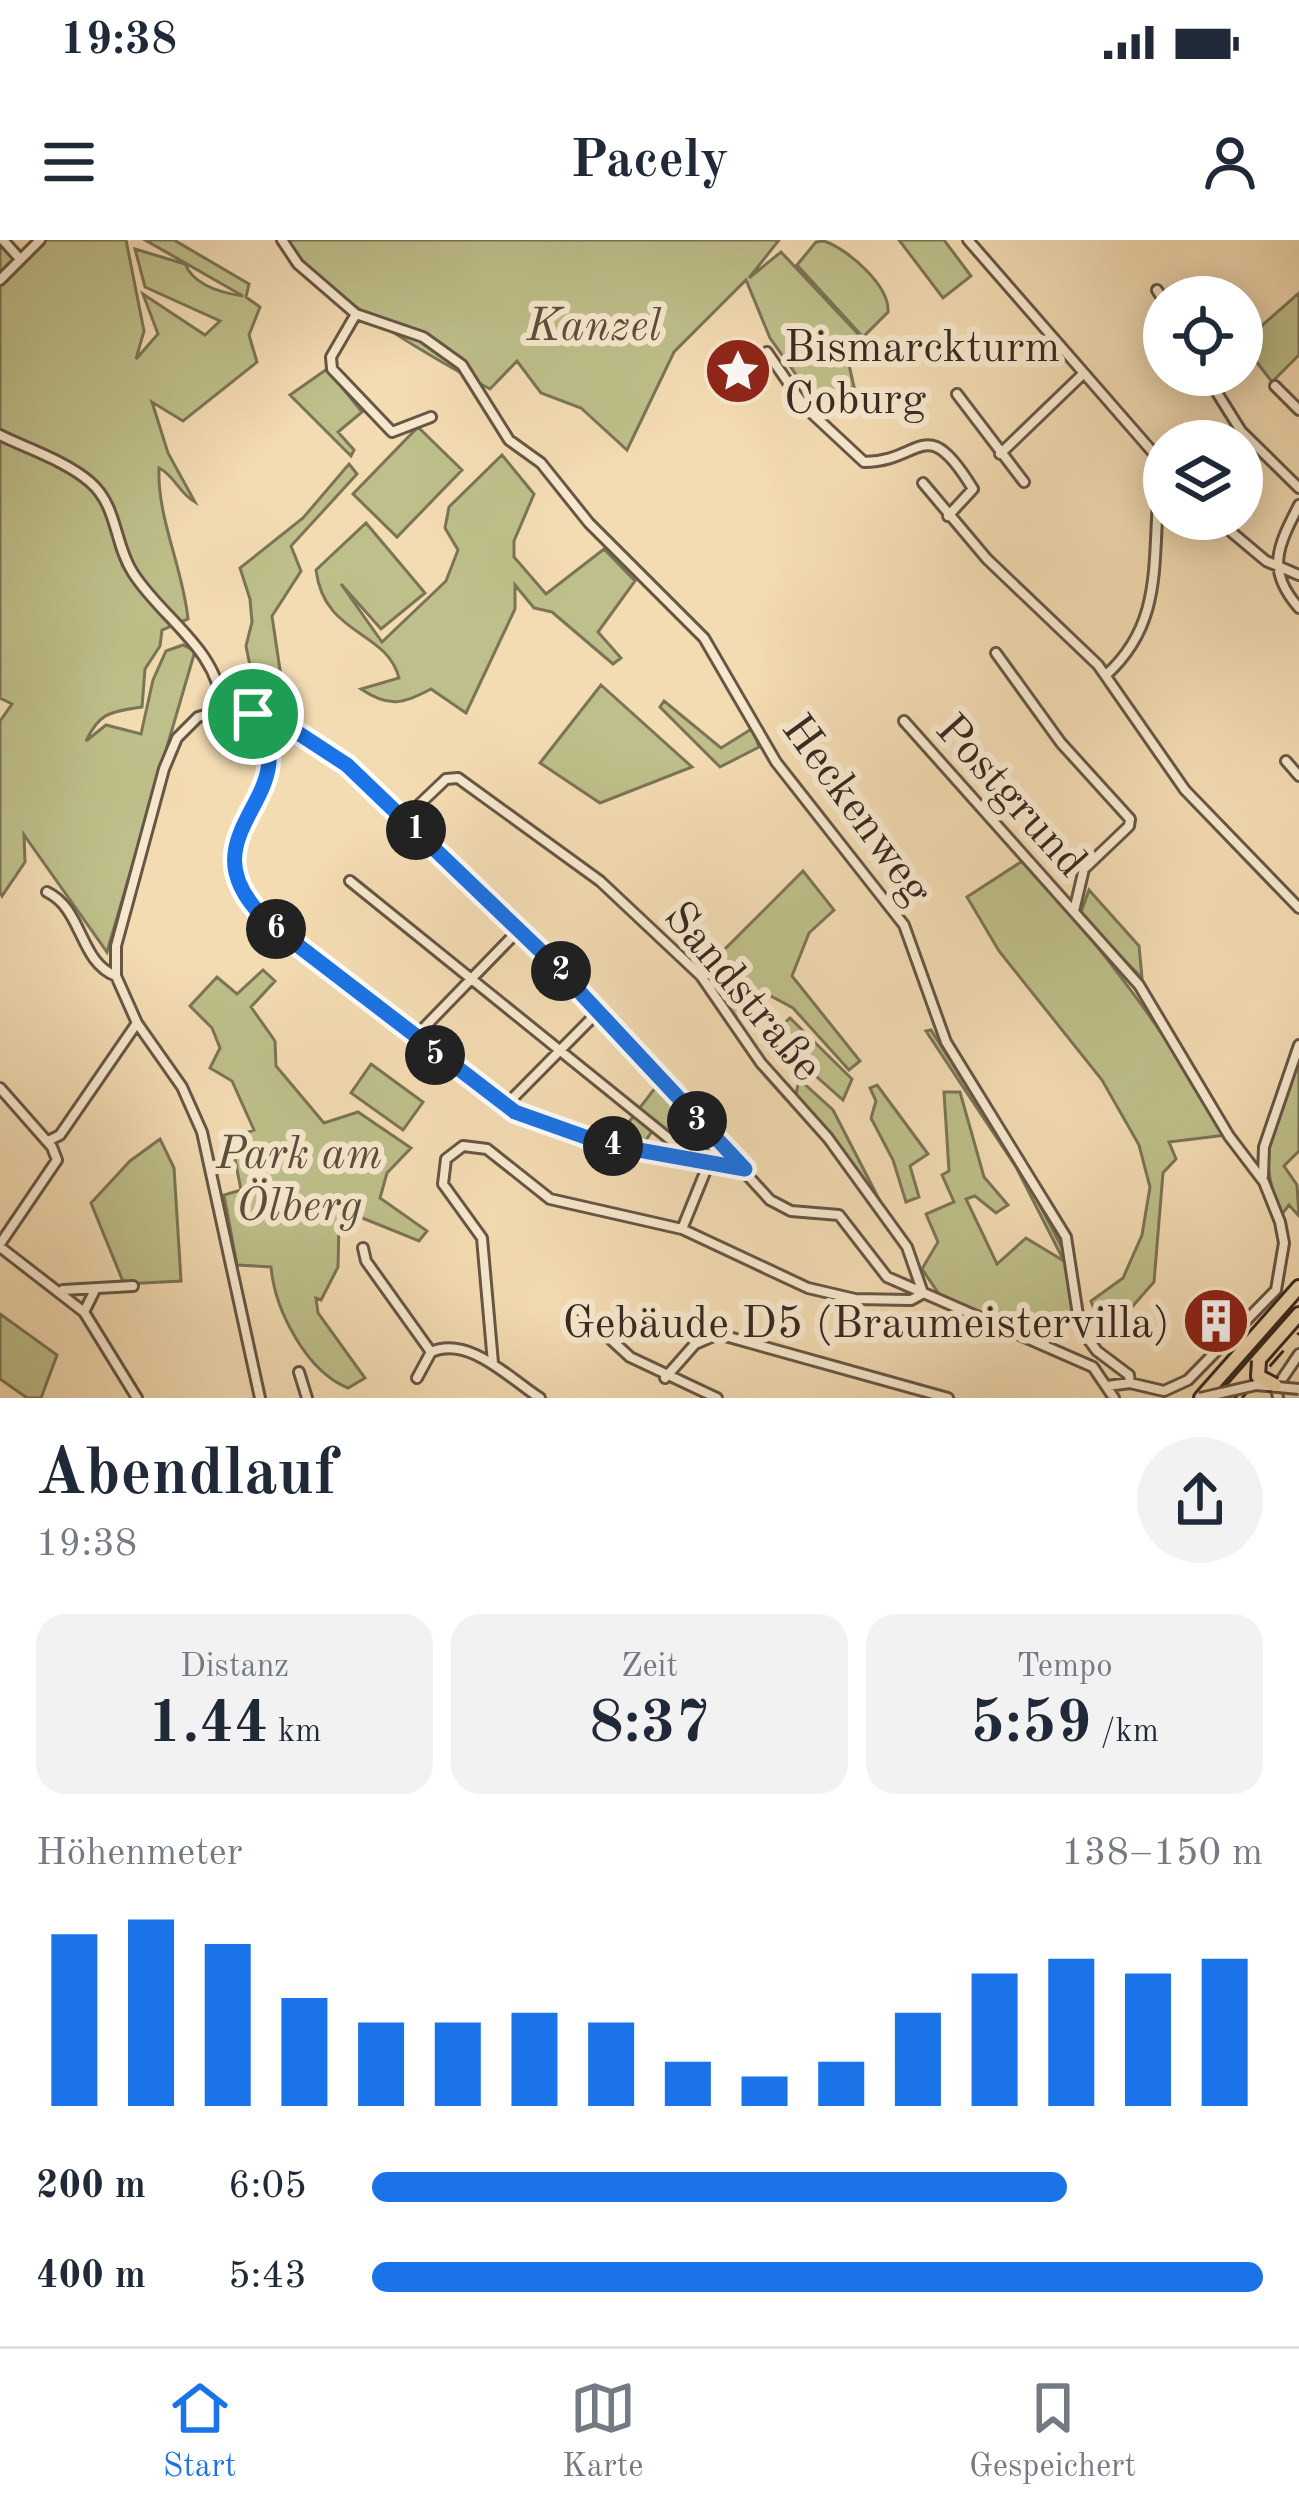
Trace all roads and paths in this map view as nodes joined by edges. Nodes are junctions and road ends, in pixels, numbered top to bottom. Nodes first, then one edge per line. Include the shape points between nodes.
1 (40, 240) edge
2 (282, 240) edge
3 (968, 240) edge
4 (4, 241) edge
5 (0, 250) edge
6 (20, 259) junction
7 (0, 280) edge
8 (356, 314) junction
9 (766, 352) dead end
10 (1084, 374) junction
11 (1275, 386) dead end
12 (958, 394) dead end
13 (1219, 396) edge
14 (1299, 410) edge
15 (431, 417) dead end
16 (0, 435) edge
17 (1143, 441) edge
18 (1000, 454) junction
19 (1024, 482) dead end
20 (923, 483) dead end
21 (1299, 488) edge
22 (1299, 505) edge
23 (948, 516) junction
24 (1157, 540) edge
25 (1242, 540) edge
26 (1276, 568) junction
27 (1299, 575) edge
28 (1299, 608) edge
29 (996, 652) dead end
30 (1106, 674) junction
31 (223, 710) junction
32 (253, 714) junction
33 (904, 721) dead end
34 (288, 728) junction
35 (268, 746) junction
36 (1286, 761) dead end
37 (1299, 776) edge
38 (404, 819) junction
39 (353, 883) dead end
40 (46, 892) dead end
41 (1299, 908) edge
42 (1073, 911) junction
43 (513, 936) dead end
44 (116, 976) junction
45 (471, 978) junction
46 (593, 1017) dead end
47 (137, 1023) junction
48 (413, 1039) junction
49 (1299, 1045) edge
50 (561, 1050) junction
51 (0, 1088) edge
52 (505, 1106) junction
53 (47, 1142) junction
54 (700, 1163) junction
55 (745, 1169) junction
56 (1264, 1182) junction
57 (682, 1229) junction
58 (0, 1246) edge
59 (363, 1248) dead end
60 (134, 1286) dead end
61 (1299, 1287) edge
62 (63, 1290) junction
63 (95, 1290) junction
64 (922, 1294) junction
65 (1299, 1296) edge
66 (579, 1310) dead end
67 (84, 1312) junction
68 (1299, 1314) edge
69 (431, 1352) junction
70 (1299, 1354) edge
71 (1259, 1361) junction
72 (494, 1363) junction
73 (299, 1372) dead end
74 (417, 1378) dead end
75 (665, 1378) junction
76 (1130, 1383) junction
77 (1107, 1386) junction
78 (1299, 1389) edge
79 (1276, 1392) edge
80 (1228, 1394) edge
81 (137, 1398) edge
82 (260, 1398) edge
83 (307, 1398) edge
84 (540, 1398) edge
85 (717, 1398) edge
86 (948, 1398) edge
87 (1110, 1398) edge
88 (1204, 1398) edge

1 - 6 street
2 - 8 street, Heckenweg
3 - 10 street
4 - 5 street
4 - 6 street
6 - 7 street
8 - 15 street via 332,369 392,432
8 - 76 street, Heckenweg via 423,337 462,365 509,440 541,463 704,638 776,762 904,926 946,1042 1066,1238 1080,1328
9 - 23 street via 805,407 864,462 919,444 946,453 974,490
10 - 17 street
10 - 18 street
11 - 14 street
12 - 18 street
13 - 21 street via 1241,431
16 - 31 street via 95,486 131,570 201,652
18 - 19 street
20 - 23 street
22 - 26 street
23 - 30 street
24 - 30 street via 1150,608
25 - 26 street
26 - 27 street
26 - 28 street
29 - 42 street, Postgrund via 1061,743 1130,819 1084,869
30 - 41 street via 1185,790
31 - 32 street
31 - 44 street via 188,725 171,750 116,946
32 - 34 street
32 - 35 street
33 - 42 street, Postgrund
34 - 35 street
34 - 38 street via 347,765
35 - 48 street via 262,790 232,858 237,889
36 - 37 street
38 - 55 street via 560,970
38 - 64 street, Sandstraße via 446,779 458,778 621,898 701,976 761,1063 828,1138 908,1246
39 - 45 street
40 - 44 street via 62,900 98,966
42 - 56 street, Postgrund via 1152,1004
43 - 45 street
44 - 47 street
45 - 48 street
45 - 50 street
46 - 50 street
47 - 53 street via 60,1135
47 - 82 street via 202,1132
48 - 52 street
49 - 56 street via 1264,1147
50 - 52 street
50 - 54 street
51 - 53 street
52 - 54 street via 563,1133
53 - 58 street via 56,1166
54 - 55 street
54 - 57 street
55 - 64 street via 781,1208 839,1215 877,1270
56 - 76 street, Postgrund via 1283,1233 1281,1270 1268,1300 1188,1380 1164,1391
57 - 64 street via 808,1288 855,1299
57 - 72 street via 550,1199 487,1149 458,1148 442,1167 443,1184 482,1238
58 - 62 street
59 - 69 street
60 - 63 street
61 - 88 highway
62 - 63 street
62 - 67 street
63 - 67 street
64 - 77 street via 1093,1367
65 - 88 highway
66 - 75 street via 621,1351
67 - 81 street
68 - 71 highway
69 - 72 street via 452,1347
69 - 74 street
70 - 79 street
71 - 79 highway, bridge via 1258,1376
71 - 80 highway, bridge
72 - 84 street
73 - 83 street
75 - 85 street
75 - 86 street via 695,1344 718,1334
76 - 77 street
77 - 87 street
78 - 79 street, bridge
79 - 80 street, bridge
80 - 88 street, bridge

